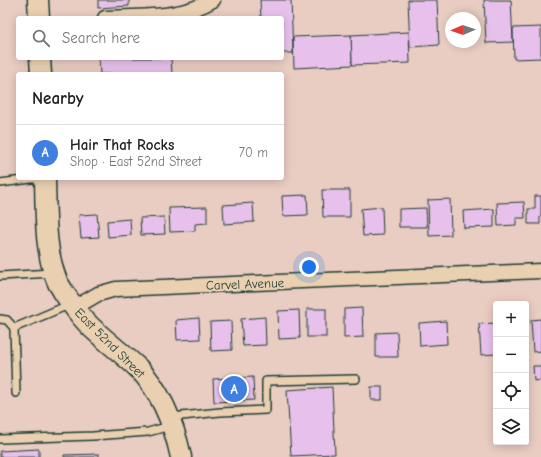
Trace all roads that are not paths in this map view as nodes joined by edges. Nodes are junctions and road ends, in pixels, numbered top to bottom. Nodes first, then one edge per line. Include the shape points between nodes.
1 (38, 0) edge
2 (213, 0) edge
3 (39, 16) edge
4 (149, 16) edge
5 (40, 60) edge
6 (41, 72) edge
7 (23, 180) edge
8 (45, 180) edge
9 (0, 183) edge
10 (541, 271) edge
11 (54, 273) junction
12 (0, 276) edge
13 (72, 306) junction
14 (0, 320) edge
15 (14, 328) junction
16 (356, 379) dead end
17 (16, 393) dead end
18 (171, 421) junction
19 (0, 439) edge
20 (181, 457) edge

1 - 3 street
2 - 4 street via 195,9 171,15
5 - 6 street
7 - 9 lane
8 - 11 street, East 52nd Street via 48,243
10 - 13 street, Carvel Avenue via 116,289
11 - 12 lane
11 - 13 street, East 52nd Street
13 - 15 lane
13 - 18 street, East 52nd Street via 146,377
14 - 15 lane via 6,320
15 - 17 lane
16 - 18 lane via 266,381 266,410 220,412
18 - 19 lane via 148,432
18 - 20 street, East 52nd Street

